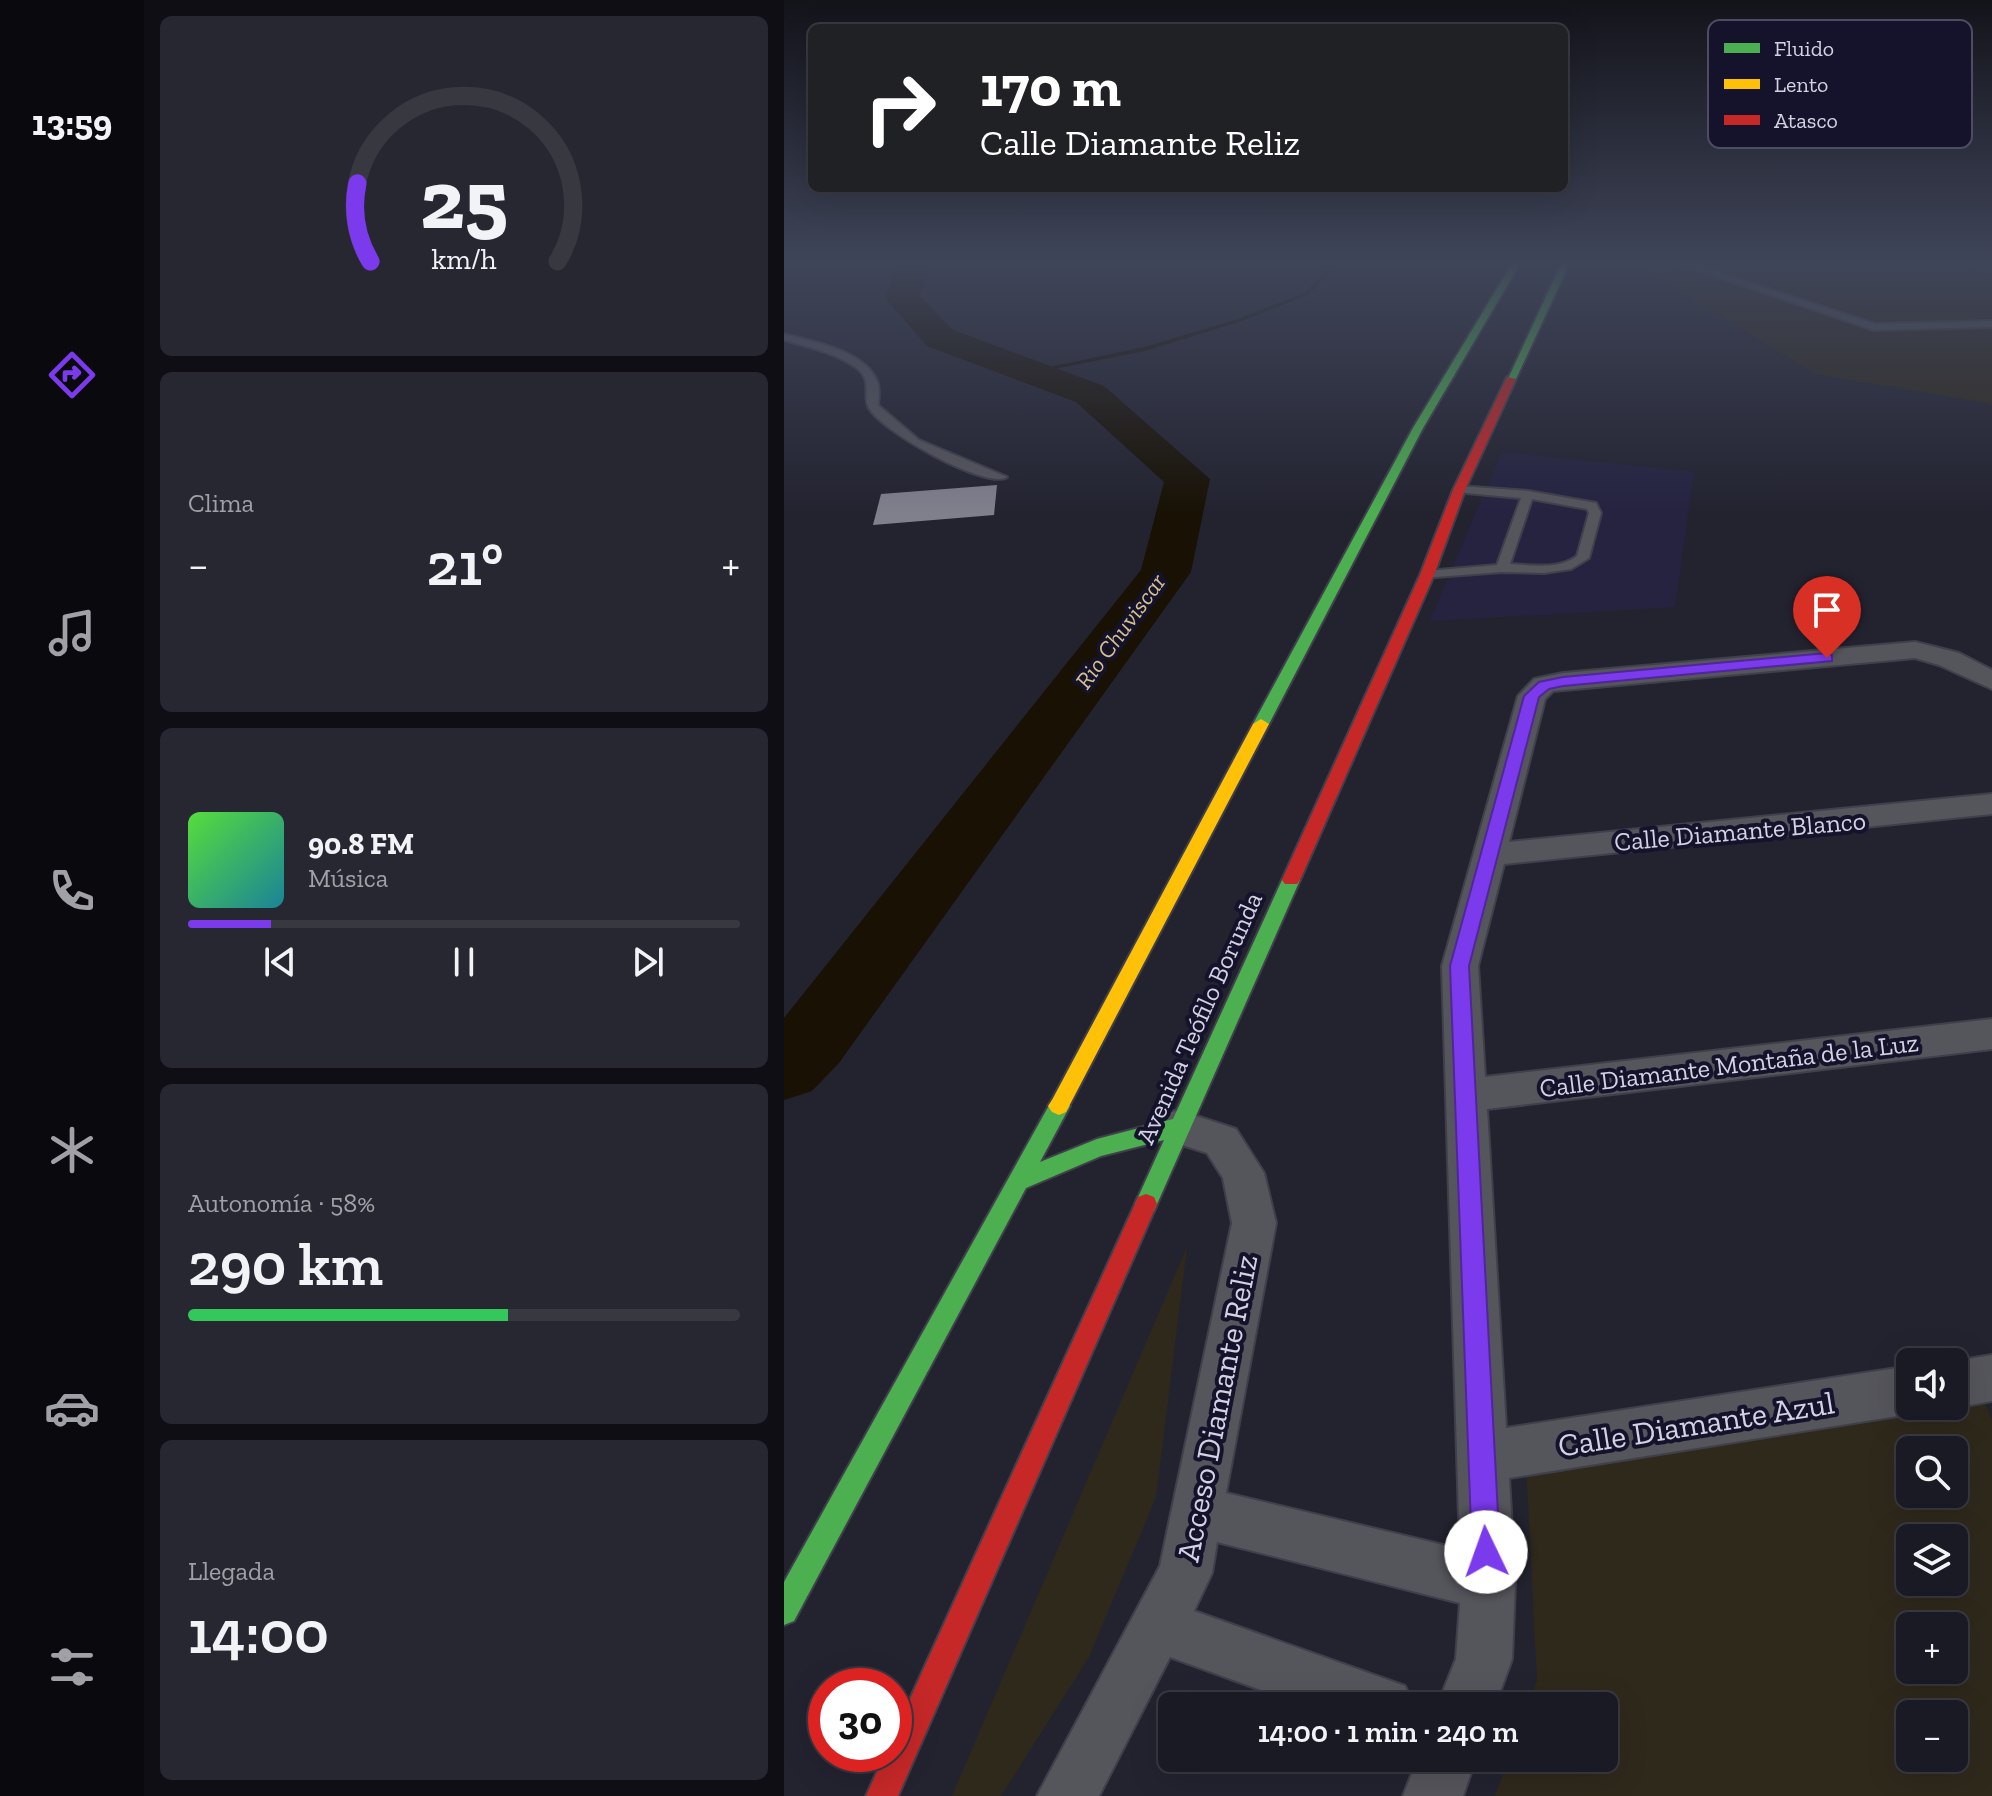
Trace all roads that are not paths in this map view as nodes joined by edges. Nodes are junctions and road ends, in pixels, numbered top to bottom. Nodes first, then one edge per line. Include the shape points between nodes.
1 (812, 346) edge
2 (1467, 346) edge
3 (1527, 346) edge
4 (1001, 477) dead end
5 (1459, 490) junction
6 (1528, 495) junction
7 (1502, 568) junction
8 (1427, 575) junction
9 (1992, 681) edge
10 (1992, 804) edge
11 (1488, 855) junction
12 (1992, 1034) edge
13 (1465, 1095) junction
14 (1178, 1127) junction
15 (1019, 1181) junction
16 (1992, 1378) edge
17 (1968, 1382) edge
18 (1896, 1392) edge
19 (1481, 1457) junction
20 (1200, 1512) junction
21 (1488, 1583) junction
22 (784, 1611) edge
23 (1157, 1625) junction
24 (1346, 1692) edge
25 (1471, 1692) edge
26 (1442, 1772) edge
27 (882, 1796) edge
28 (1067, 1796) edge
29 (1433, 1796) edge

1 - 4 lane via 866,369 873,383 873,406 908,440
2 - 15 main road via 1418,428
3 - 5 main road, Avenida Teófilo Borunda
5 - 6 lane
5 - 8 main road, Avenida Teófilo Borunda
6 - 7 lane
6 - 7 lane via 1592,506 1595,513 1583,558 1555,568
7 - 8 lane
8 - 14 main road, Avenida Teófilo Borunda
9 - 11 street via 1940,655 1915,650 1544,685 1532,696
10 - 11 street, Calle Diamante Blanco
11 - 13 street via 1460,966
12 - 13 street, Calle Diamante Montaña de la Luz
13 - 19 street
14 - 15 main road via 1134,1133
14 - 20 street, Acceso Diamante Reliz via 1221,1141 1243,1173 1254,1223
14 - 27 main road, Avenida Teófilo Borunda
15 - 22 main road
16 - 17 street
18 - 19 street, Calle Diamante Azul
19 - 21 street
20 - 21 street
20 - 23 street, Acceso Diamante Reliz via 1185,1573
21 - 25 street via 1484,1659
23 - 24 street
23 - 28 street, Acceso Diamante Reliz
26 - 29 street

